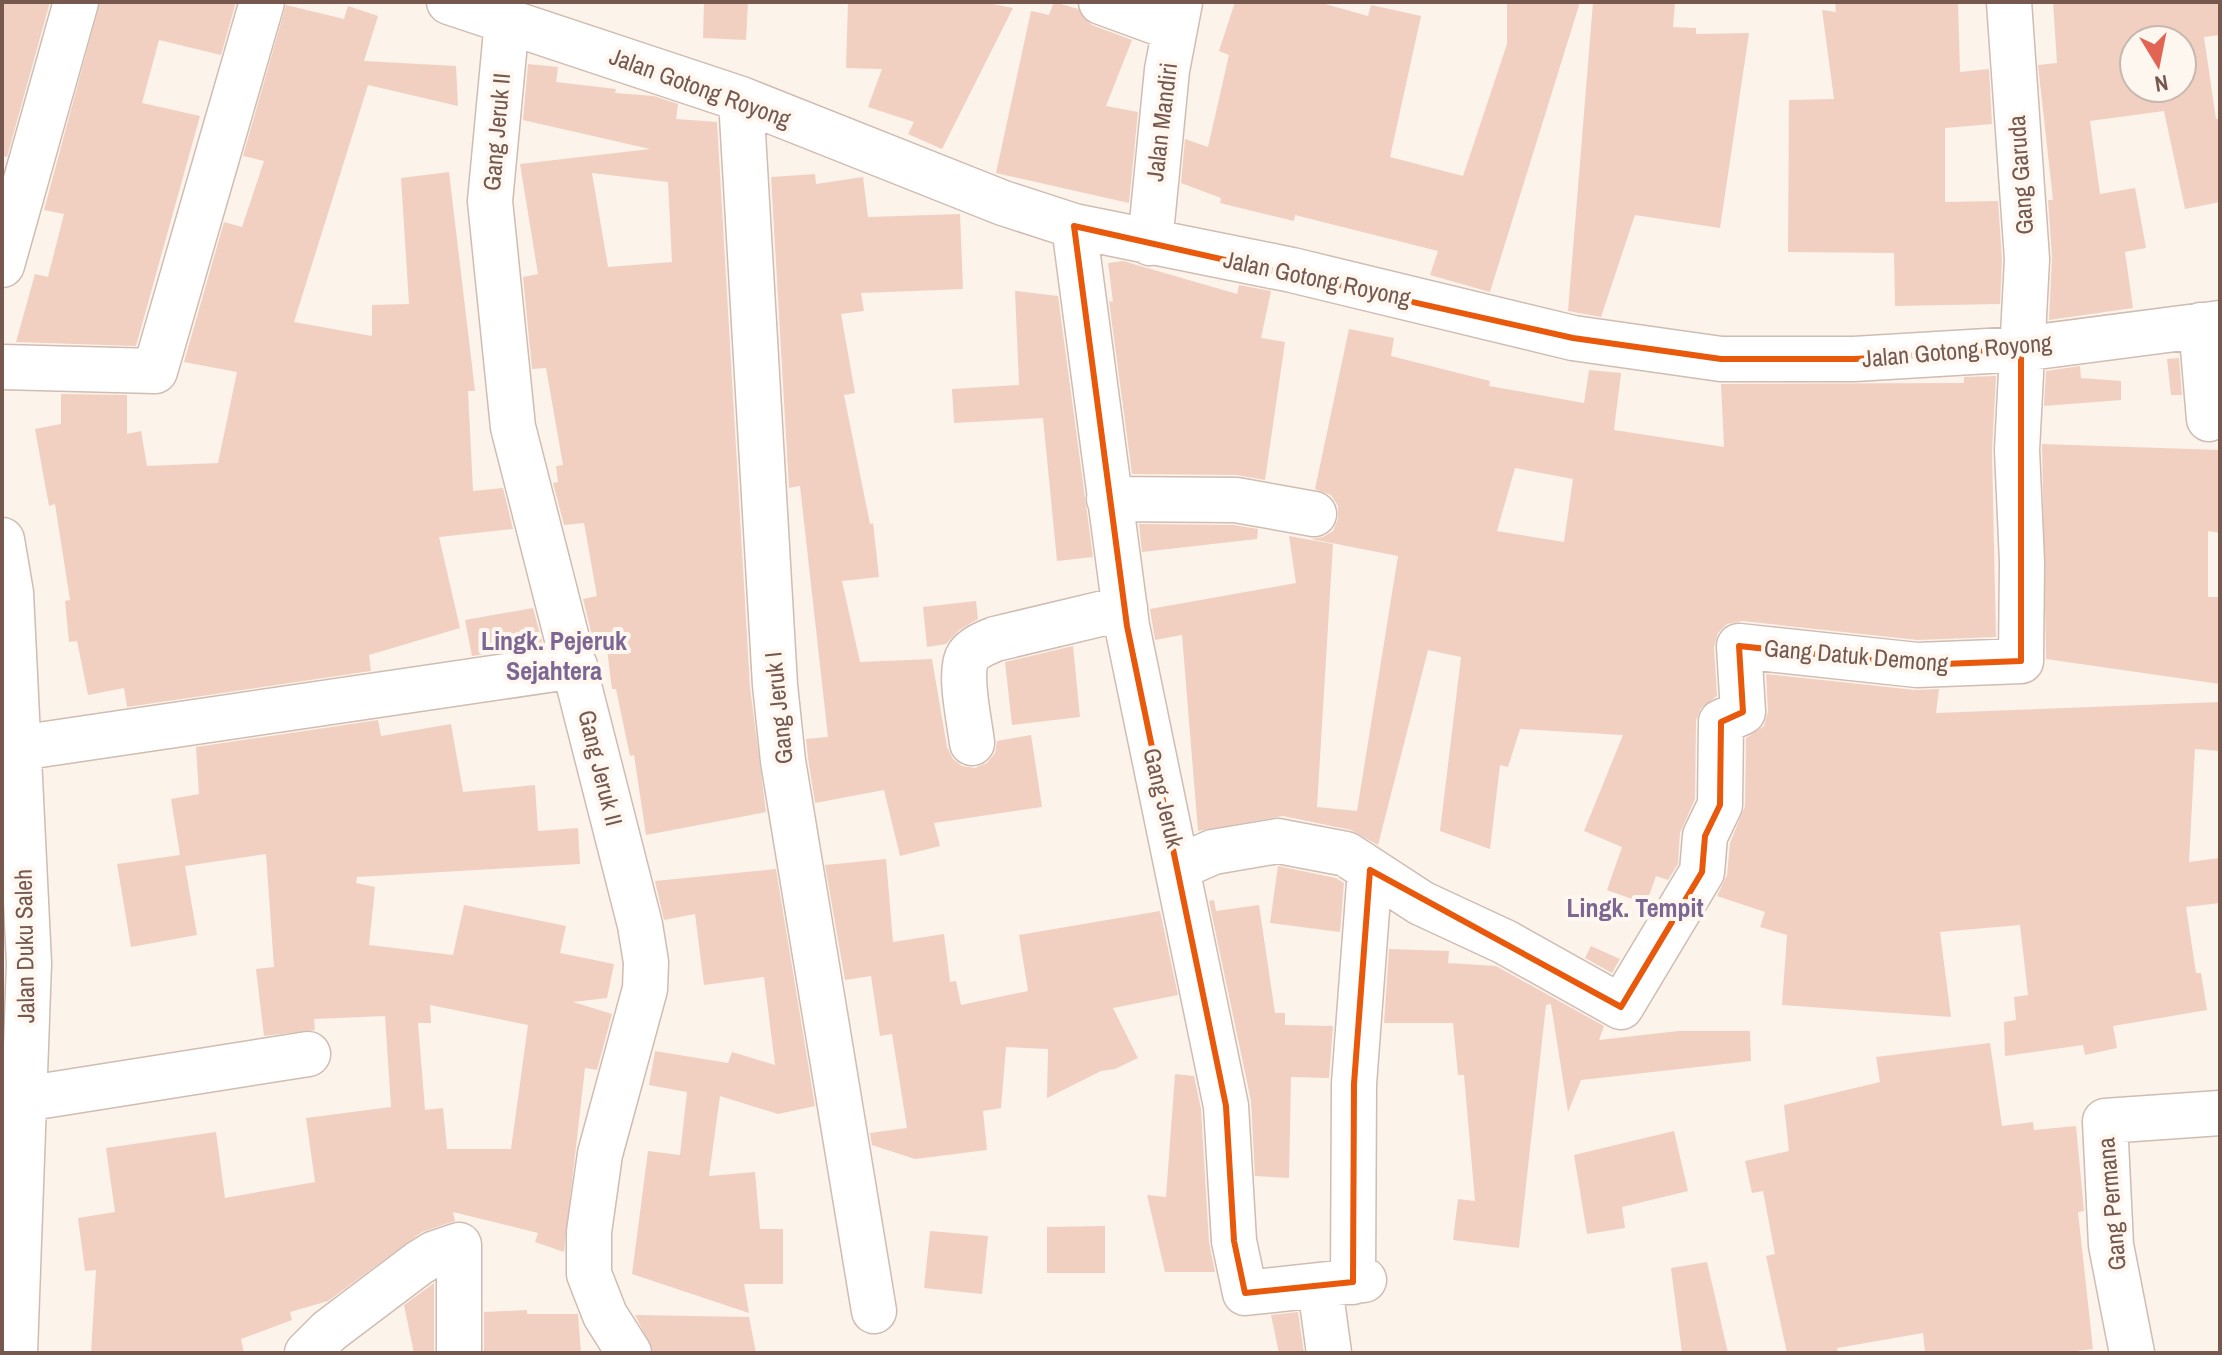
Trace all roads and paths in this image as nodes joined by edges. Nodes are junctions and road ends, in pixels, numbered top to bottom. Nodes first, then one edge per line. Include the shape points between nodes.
1 (76, 2) edge
2 (262, 2) edge
3 (449, 2) edge
4 (1101, 2) edge
5 (2009, 2) edge
6 (1177, 16) edge
7 (507, 21) junction
8 (741, 99) junction
9 (1074, 226) junction
10 (1150, 243) junction
11 (2, 265) edge
12 (2211, 324) edge
13 (2021, 349) junction
14 (2, 367) edge
15 (2209, 419) dead end
16 (1109, 499) junction
17 (1314, 514) dead end
18 (2, 540) edge
19 (1125, 608) junction
20 (575, 666) junction
21 (13, 731) edge
22 (972, 743) dead end
23 (1179, 867) junction
24 (1370, 870) junction
25 (308, 1054) dead end
26 (24, 1099) junction
27 (2220, 1113) edge
28 (1346, 1283) junction
29 (874, 1311) dead end
30 (15, 1353) edge
31 (307, 1353) edge
32 (459, 1353) edge
33 (629, 1353) edge
34 (1329, 1353) edge
35 (2132, 1353) edge

1 - 11 street
2 - 14 street via 155,371
3 - 7 street, Jalan Gotong Royong
4 - 6 street
5 - 13 street, Gang Garuda via 2027,259
6 - 10 street, Jalan Mandiri
7 - 8 street, Jalan Gotong Royong
7 - 20 street, Gang Jeruk II via 490,201 513,427
8 - 9 street, Jalan Gotong Royong
8 - 29 street, Gang Jeruk I via 783,761
9 - 10 street, Jalan Gotong Royong
9 - 16 street, Gang Jeruk
10 - 13 street, Jalan Gotong Royong via 1292,270 1573,338 1721,359 1854,359
12 - 13 street, Jalan Gotong Royong
12 - 15 street
13 - 24 street, Gang Datuk Demong via 2021,661 1917,665 1739,646 1743,712 1721,722 1720,805 1705,836 1702,872 1621,1007 1505,942 1421,903
16 - 17 street via 1236,500
16 - 19 street, Gang Jeruk
18 - 21 street, Jalan Duku Saleh via 11,593
19 - 22 street via 978,647 964,667
19 - 23 street, Gang Jeruk
20 - 21 street
20 - 33 street, Gang Jeruk II via 646,962 645,989 600,1154 589,1232 589,1274 605,1315
21 - 26 street, Jalan Duku Saleh via 29,963
23 - 24 street, Gang Datuk Demong via 1213,852 1278,841 1346,854
23 - 28 street, Gang Jeruk via 1226,1106 1234,1241 1245,1293
24 - 28 street
25 - 26 street
26 - 30 street, Jalan Duku Saleh
27 - 35 street, Gang Permana via 2105,1121 2111,1245
28 - 34 street
31 - 32 street via 419,1263 459,1245

